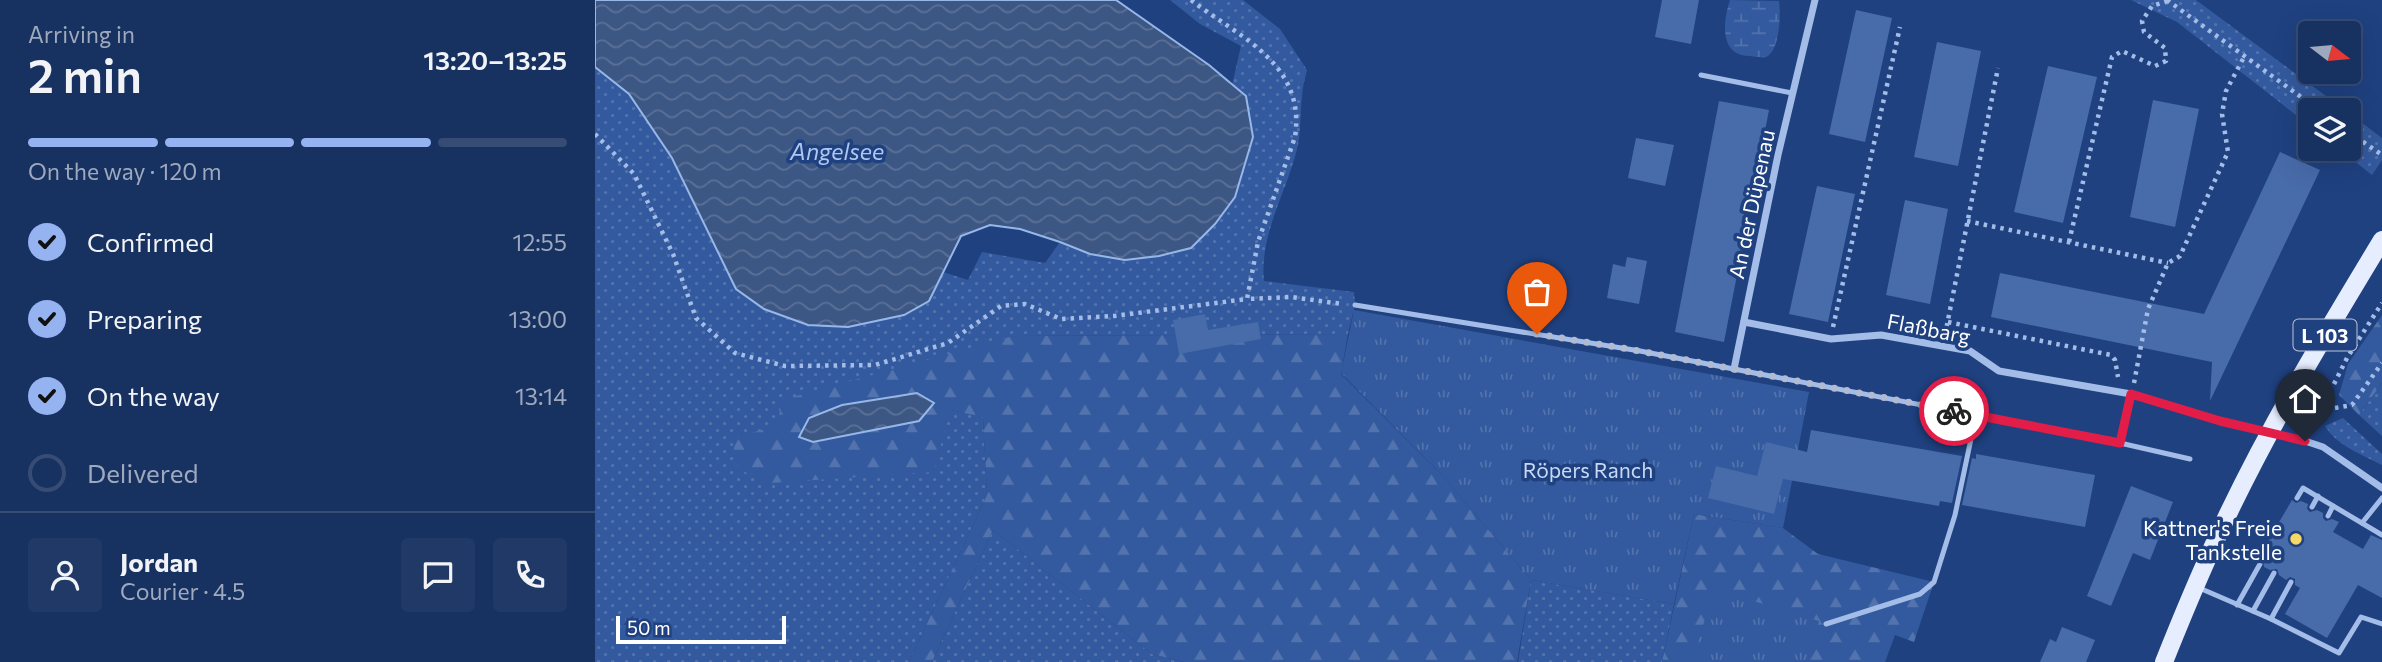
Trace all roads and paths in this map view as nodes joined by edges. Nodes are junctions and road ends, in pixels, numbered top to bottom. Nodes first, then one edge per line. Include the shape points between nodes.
1 (1191, 0) edge
2 (1815, 0) edge
3 (2168, 0) edge
4 (1900, 27) dead end
5 (2244, 57) junction
6 (1998, 68) dead end
7 (1701, 75) dead end
8 (1793, 93) junction
9 (2302, 98) edge
10 (595, 134) edge
11 (2361, 140) edge
12 (2382, 155) edge
13 (1968, 221) junction
14 (2382, 240) edge
15 (2069, 242) junction
16 (2168, 263) junction
17 (1247, 299) junction
18 (2382, 303) edge
19 (1355, 305) joint
20 (1744, 322) junction
21 (1947, 322) junction
22 (1831, 339) junction
23 (1943, 345) junction
24 (2382, 363) edge
25 (1734, 369) junction
26 (2334, 384) dead end
27 (2120, 392) junction
28 (2131, 394) junction
29 (2335, 408) dead end
30 (1976, 415) junction
31 (2270, 432) junction
32 (2120, 443) junction
33 (2190, 460) dead end
34 (2382, 488) edge
35 (2318, 496) junction
36 (2297, 498) dead end
37 (2382, 498) edge
38 (2333, 506) junction
39 (2312, 507) dead end
40 (2328, 516) dead end
41 (2362, 523) junction
42 (2382, 535) edge
43 (2260, 564) dead end
44 (2274, 573) dead end
45 (2291, 582) dead end
46 (2195, 586) junction
47 (2237, 605) junction
48 (2253, 611) junction
49 (2271, 619) junction
50 (1826, 624) dead end
51 (2382, 624) edge
52 (2164, 662) edge

1 - 17 path via 1265,53 1287,81 1296,106 1295,137 1258,242
2 - 8 street, An der Düpenau
3 - 5 path
3 - 15 path via 2152,6 2143,21 2144,32 2165,48 2166,61 2155,66 2122,51 2112,57
4 - 22 path
5 - 9 path
5 - 16 path via 2226,91 2222,114 2228,152 2180,256
6 - 13 path
7 - 8 lane
8 - 20 street, An der Düpenau
10 - 17 path via 634,174 673,254 696,318 735,353 760,360 785,366 875,365 948,342 1001,306 1024,304 1061,319
11 - 12 path
13 - 15 path
13 - 21 path
14 - 31 main road, L 103
15 - 16 path
16 - 28 path via 2148,309
17 - 19 path via 1291,297
18 - 26 path
19 - 25 lane
20 - 22 street, Flaßbarg
20 - 25 street
21 - 23 path
21 - 27 path via 2111,355
22 - 23 street, Flaßbarg via 1881,335
23 - 27 street, Flaßbarg via 1970,351 1999,371
24 - 29 path via 2352,405
25 - 30 lane
27 - 28 street, Flaßbarg
28 - 31 street, Flaßbarg
28 - 32 lane
30 - 32 lane
30 - 50 lane via 1955,515 1934,582 1920,594
31 - 34 street, Flaßbarg via 2323,447
31 - 46 main road, L 103
32 - 33 lane
35 - 36 lane via 2303,488
35 - 38 lane
35 - 39 lane
37 - 41 lane
38 - 40 lane
38 - 41 lane
41 - 42 lane
43 - 47 lane
44 - 48 lane
45 - 49 lane
46 - 47 lane
46 - 52 main road, L 103
47 - 48 lane
48 - 49 lane
49 - 51 lane via 2339,653 2361,617

